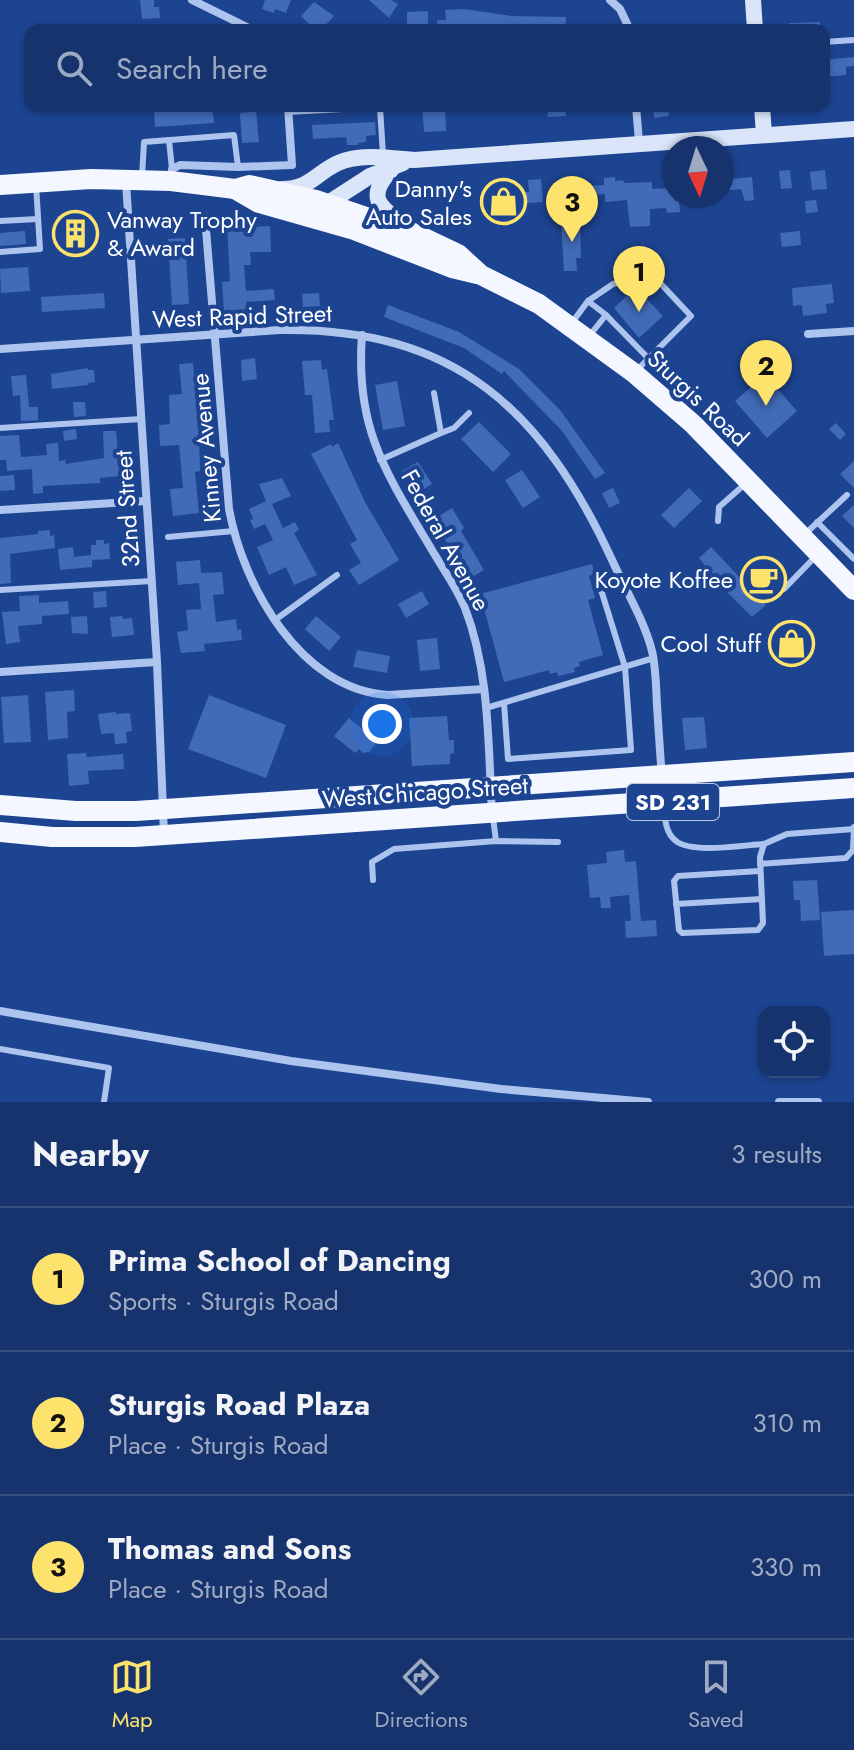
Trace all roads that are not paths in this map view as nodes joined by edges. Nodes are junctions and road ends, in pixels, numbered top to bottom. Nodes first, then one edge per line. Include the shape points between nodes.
1 (192, 0) edge
2 (610, 0) edge
3 (753, 0) edge
4 (241, 24) edge
5 (627, 24) edge
6 (755, 24) edge
7 (854, 40) edge
8 (830, 42) edge
9 (288, 112) edge
10 (381, 112) edge
11 (636, 112) edge
12 (762, 112) edge
13 (854, 129) edge
14 (764, 135) junction
15 (169, 140) junction
16 (639, 142) junction
17 (353, 159) junction
18 (390, 161) junction
19 (238, 167) junction
20 (172, 175) junction
21 (134, 179) junction
22 (36, 182) junction
23 (0, 185) edge
24 (268, 189) junction
25 (241, 193) junction
26 (327, 205) junction
27 (205, 217) dead end
28 (38, 219) junction
29 (4, 221) edge
30 (340, 226) junction
31 (9, 232) dead end
32 (416, 234) junction
33 (0, 252) edge
34 (481, 275) junction
35 (588, 301) junction
36 (606, 315) junction
37 (571, 325) junction
38 (854, 331) edge
39 (216, 334) junction
40 (808, 334) dead end
41 (362, 335) junction
42 (588, 337) junction
43 (136, 340) junction
44 (0, 349) edge
45 (640, 365) junction
46 (434, 393) dead end
47 (469, 413) dead end
48 (141, 419) junction
49 (0, 428) edge
50 (441, 433) junction
51 (380, 460) junction
52 (748, 481) junction
53 (847, 495) dead end
54 (146, 501) junction
55 (0, 510) edge
56 (718, 521) dead end
57 (817, 522) junction
58 (234, 531) junction
59 (802, 536) junction
60 (168, 537) dead end
61 (819, 554) junction
62 (854, 559) edge
63 (337, 575) dead end
64 (598, 580) dead end
65 (152, 581) junction
66 (851, 582) edge
67 (784, 589) dead end
68 (0, 590) edge
69 (275, 620) junction
70 (654, 658) junction
71 (157, 662) junction
72 (625, 667) junction
73 (0, 672) edge
74 (484, 689) junction
75 (504, 703) junction
76 (486, 708) junction
77 (854, 762) edge
78 (771, 768) junction
79 (662, 776) junction
80 (582, 781) junction
81 (491, 787) junction
82 (854, 788) edge
83 (277, 802) junction
84 (664, 802) junction
85 (0, 805) edge
86 (163, 809) junction
87 (557, 809) junction
88 (492, 814) junction
89 (385, 821) junction
90 (854, 828) edge
91 (0, 832) edge
92 (164, 836) junction
93 (52, 837) junction
94 (496, 841) junction
95 (558, 842) dead end
96 (764, 844) junction
97 (852, 858) edge
98 (760, 867) junction
99 (373, 880) dead end
100 (762, 899) junction
101 (676, 904) junction
102 (0, 1011) edge
103 (0, 1049) edge
104 (104, 1102) edge
105 (648, 1102) edge
106 (779, 1102) edge
107 (818, 1102) edge

1 - 4 street
2 - 5 street
3 - 6 street
7 - 8 lane
9 - 19 street via 292,165
10 - 18 lane
11 - 16 street
12 - 14 street
13 - 14 street
14 - 16 street
15 - 19 lane via 234,135
15 - 20 lane
15 - 21 lane via 144,142
16 - 18 street
17 - 18 street
17 - 24 street via 305,186
17 - 26 street via 329,181 323,192
18 - 26 street
18 - 32 street via 378,201
19 - 20 street via 175,165
19 - 25 street
20 - 21 main road
20 - 25 main road
21 - 22 main road
21 - 43 street, 32nd Street
22 - 23 main road
22 - 28 lane
24 - 25 main road, Sturgis Road via 249,185
24 - 26 main road, Sturgis Road
25 - 26 street via 313,209
25 - 30 main road, Sturgis Road
26 - 30 street
26 - 32 main road, Sturgis Road
27 - 39 street, Kinney Avenue
28 - 29 lane
28 - 33 lane via 40,249
29 - 31 lane
30 - 34 main road, Sturgis Road
32 - 34 main road, Sturgis Road via 458,254
34 - 37 main road, Sturgis Road
35 - 36 lane
35 - 37 lane
35 - 45 lane via 613,284 633,279 661,284 691,316
36 - 42 lane
36 - 45 lane
37 - 42 main road, Sturgis Road
38 - 40 street
39 - 41 street, West Rapid Street via 303,329
39 - 43 street, West Rapid Street
39 - 58 street, Kinney Avenue
41 - 51 street, Federal Avenue via 364,397
41 - 70 street, West Rapid Street via 460,371 529,425 586,505
42 - 45 main road, Sturgis Road
43 - 44 street, West Rapid Street
43 - 48 street, 32nd Street
45 - 52 main road, Sturgis Road
46 - 50 lane
47 - 50 lane
48 - 49 lane
48 - 54 street, 32nd Street
50 - 51 lane
51 - 74 street, Federal Avenue via 463,605
52 - 56 lane via 719,507
52 - 59 main road, Sturgis Road
53 - 57 lane
54 - 55 street
54 - 65 street, 32nd Street
57 - 59 lane
57 - 62 lane
58 - 60 lane
58 - 69 street, Kinney Avenue via 253,587
59 - 61 main road, Sturgis Road
61 - 66 main road, Sturgis Road
61 - 67 lane
63 - 69 lane
64 - 72 lane
65 - 68 lane
65 - 71 street, 32nd Street
69 - 74 street, Kinney Avenue via 322,669 358,691 396,695
70 - 72 lane
70 - 79 street, West Rapid Street
71 - 73 street
71 - 86 street, 32nd Street
72 - 75 lane
72 - 75 lane via 631,750 508,759
74 - 76 street, Federal Avenue
75 - 76 lane
76 - 81 street, Federal Avenue
77 - 78 main road, West Chicago Street / SD 231
78 - 79 main road, West Chicago Street / SD 231
78 - 84 main road via 678,785
79 - 80 main road, West Chicago Street / SD 231
79 - 84 street, West Rapid Street
79 - 87 main road via 655,790 645,795 588,799
80 - 81 main road, West Chicago Street / SD 231
80 - 88 main road via 564,790 509,795
81 - 83 main road, West Chicago Street / SD 231
81 - 88 street, Federal Avenue
81 - 89 main road via 481,804 428,809
82 - 84 main road, West Chicago Street / SD 231
83 - 86 main road, West Chicago Street / SD 231
83 - 92 main road via 231,814 182,816
84 - 87 main road, West Chicago Street / SD 231
84 - 96 lane via 668,830 682,845
85 - 86 main road, West Chicago Street / SD 231 via 76,811
86 - 92 street, 32nd Street
86 - 93 main road via 152,825 143,828
87 - 88 main road, West Chicago Street / SD 231
88 - 89 main road, West Chicago Street / SD 231
88 - 94 lane
89 - 92 main road, West Chicago Street / SD 231
90 - 96 lane via 787,834
90 - 97 lane
91 - 93 main road, West Chicago Street / SD 231
92 - 93 main road, West Chicago Street / SD 231
94 - 95 lane
94 - 99 lane via 394,849 372,862
96 - 98 lane
97 - 98 lane
98 - 100 lane
98 - 101 lane via 678,876
100 - 101 lane
100 - 101 lane via 763,923 753,931 682,933
102 - 105 street via 291,1061
103 - 104 lane via 109,1068
106 - 107 street

